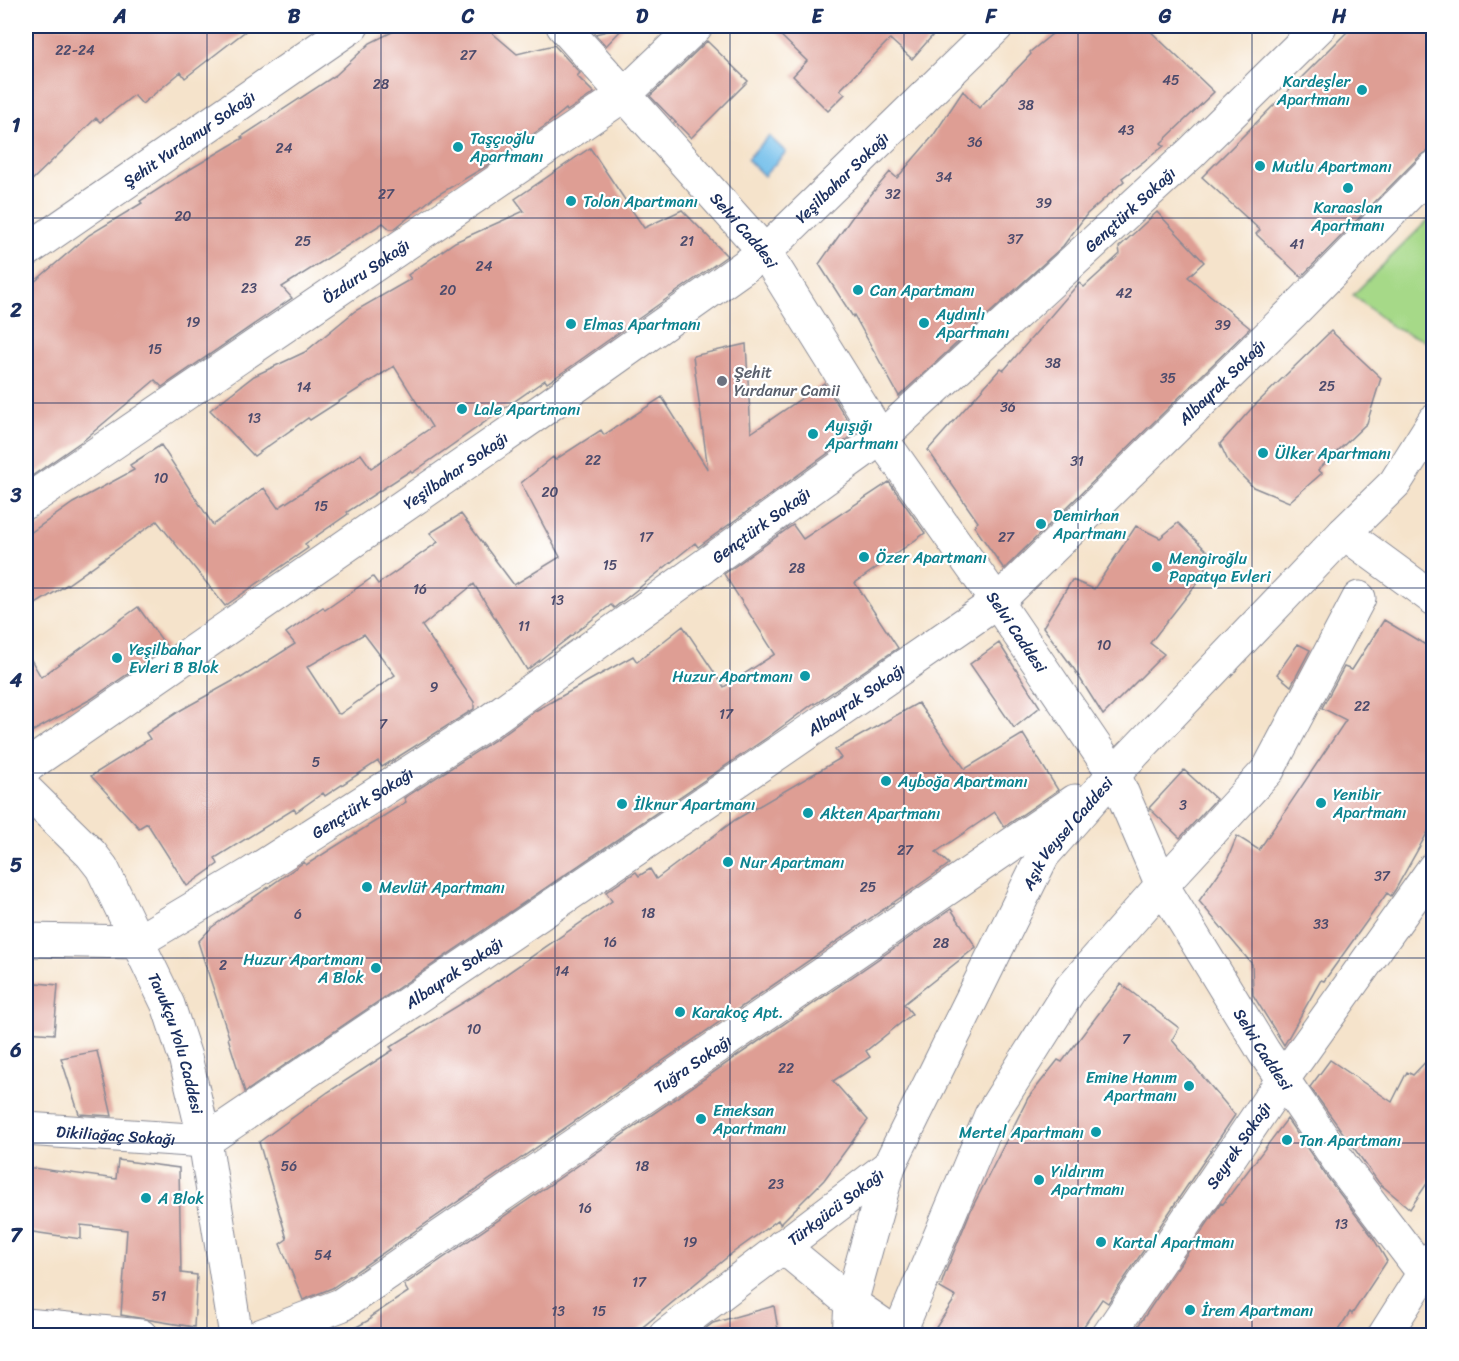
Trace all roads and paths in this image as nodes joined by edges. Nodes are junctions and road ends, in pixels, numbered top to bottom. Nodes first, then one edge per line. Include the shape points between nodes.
1 (352, 26) edge
2 (563, 26) edge
3 (696, 26) edge
4 (997, 26) edge
5 (1320, 26) edge
6 (624, 94) junction
7 (1434, 168) edge
8 (26, 251) edge
9 (765, 252) junction
10 (1434, 421) edge
11 (882, 438) junction
12 (26, 502) edge
13 (1344, 533) junction
14 (1359, 597) dead end
15 (1434, 599) edge
16 (997, 602) junction
17 (26, 767) edge
18 (1114, 774) junction
19 (26, 790) edge
20 (1434, 868) edge
21 (1162, 885) junction
22 (26, 940) edge
23 (137, 942) junction
24 (1283, 1079) junction
25 (26, 1129) edge
26 (205, 1141) junction
27 (889, 1166) junction
28 (782, 1246) junction
29 (1429, 1264) edge
30 (851, 1303) junction
31 (26, 1325) edge
32 (141, 1335) edge
33 (236, 1335) edge
34 (261, 1335) edge
35 (664, 1335) edge
36 (849, 1335) edge
37 (899, 1335) edge
38 (1108, 1335) edge
39 (1384, 1335) edge

1 - 8 street, Şehit Yurdanur Sokağı
2 - 6 street, Selvi Caddesi
3 - 6 street, Özduru Sokağı
4 - 9 street, Yeşilbahar Sokağı
5 - 11 street, Gençtürk Sokağı via 1191,153
6 - 9 street, Selvi Caddesi
6 - 12 street, Özduru Sokağı
7 - 16 street, Albayrak Sokağı
9 - 11 street, Selvi Caddesi
9 - 17 street, Yeşilbahar Sokağı
10 - 13 street, Aşık Veysel Caddesi via 1395,483
11 - 16 street, Selvi Caddesi
11 - 23 street, Gençtürk Sokağı via 488,722
13 - 15 street
13 - 18 street, Aşık Veysel Caddesi
14 - 21 street via 1268,770
16 - 18 street, Selvi Caddesi
16 - 26 street, Albayrak Sokağı
18 - 21 street, Selvi Caddesi
18 - 27 street, Aşık Veysel Caddesi via 1043,855
18 - 34 street, Tuğra Sokağı via 341,1305
19 - 23 street, Tavukçu Yolu Caddesi via 102,868
20 - 24 street, Seyrek Sokağı
21 - 24 street, Selvi Caddesi
21 - 37 street via 1071,988 991,1115
22 - 23 street
23 - 26 street, Tavukçu Yolu Caddesi via 168,1005
24 - 29 street, Selvi Caddesi via 1342,1166
24 - 38 street, Seyrek Sokağı
25 - 26 street, Dikiliağaç Sokağı
26 - 33 street, Tavukçu Yolu Caddesi
27 - 28 street, Türkgücü Sokağı
27 - 30 street, Aşık Veysel Caddesi
28 - 30 street, Türkgücü Sokağı
28 - 35 street, Türkgücü Sokağı
29 - 39 street
30 - 36 street, Aşık Veysel Caddesi
30 - 37 street, Türkgücü Sokağı
31 - 32 street

